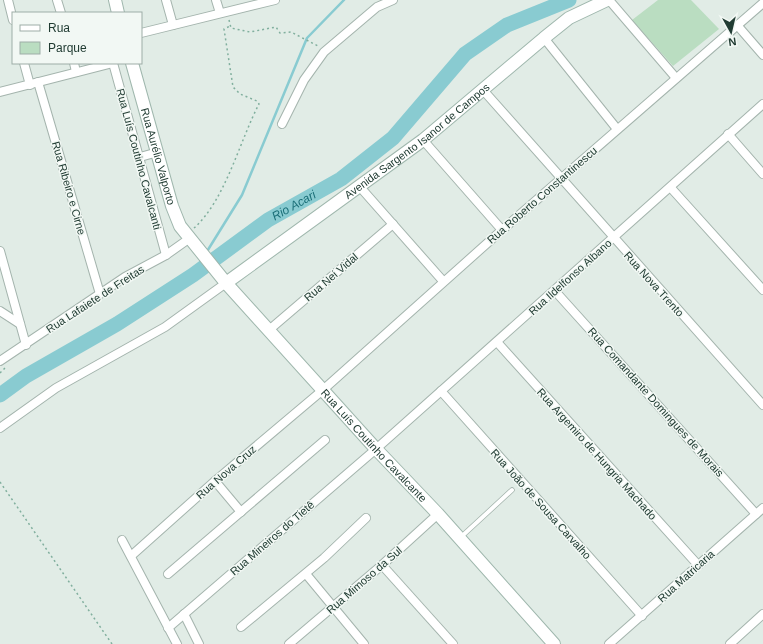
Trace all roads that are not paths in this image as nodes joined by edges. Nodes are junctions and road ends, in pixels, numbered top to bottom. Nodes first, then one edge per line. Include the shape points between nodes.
1 (8, 0) edge
2 (57, 0) edge
3 (115, 0) edge
4 (166, 0) edge
5 (216, 0) edge
6 (275, 0) edge
7 (393, 0) edge
8 (608, 0) edge
9 (263, 2) edge
10 (763, 3) edge
11 (61, 12) edge
12 (118, 12) edge
13 (224, 12) junction
14 (12, 16) edge
15 (173, 25) junction
16 (737, 25) junction
17 (142, 33) edge
18 (544, 38) junction
19 (763, 55) edge
20 (24, 64) edge
21 (74, 64) edge
22 (109, 64) edge
23 (113, 64) edge
24 (132, 64) edge
25 (76, 72) junction
26 (676, 78) junction
27 (34, 84) junction
28 (483, 90) junction
29 (0, 92) edge
30 (763, 104) edge
31 (282, 124) dead end
32 (617, 129) junction
33 (728, 134) junction
34 (424, 140) junction
35 (158, 152) junction
36 (140, 157) junction
37 (763, 174) edge
38 (560, 178) junction
39 (360, 187) junction
40 (671, 188) junction
41 (393, 224) junction
42 (502, 230) junction
43 (614, 238) junction
44 (191, 239) junction
45 (0, 251) edge
46 (166, 255) junction
47 (223, 278) junction
48 (444, 281) junction
49 (763, 290) edge
50 (555, 291) junction
51 (100, 294) junction
52 (0, 311) edge
53 (20, 324) junction
54 (269, 330) junction
55 (497, 342) junction
56 (26, 345) junction
57 (0, 361) edge
58 (324, 390) junction
59 (441, 391) junction
60 (763, 405) edge
61 (0, 428) edge
62 (326, 440) dead end
63 (376, 449) junction
64 (215, 481) junction
65 (512, 490) dead end
66 (763, 508) edge
67 (241, 512) junction
68 (438, 514) junction
69 (756, 514) junction
70 (366, 518) dead end
71 (460, 538) junction
72 (122, 540) dead end
73 (130, 556) junction
74 (382, 565) junction
75 (698, 566) junction
76 (168, 574) dead end
77 (306, 574) junction
78 (332, 608) junction
79 (184, 614) junction
80 (763, 614) edge
81 (642, 616) junction
82 (241, 627) dead end
83 (168, 628) junction
84 (177, 644) edge
85 (199, 644) edge
86 (289, 644) edge
87 (364, 644) edge
88 (453, 644) edge
89 (554, 644) edge
90 (609, 644) edge
91 (730, 644) edge

1 - 14 street
2 - 11 street
3 - 12 main road
4 - 15 street
5 - 13 street
6 - 9 street
7 - 31 street via 377,8 324,52 304,80
8 - 18 main road, Avenida Sargento Isanor de Campos via 569,18
8 - 26 street
9 - 13 street
10 - 16 street, Rua Roberto Constantinescu
13 - 15 street
15 - 17 street
16 - 19 street
16 - 26 street, Rua Roberto Constantinescu
18 - 28 main road, Avenida Sargento Isanor de Campos
18 - 32 street
20 - 27 street, Rua Ribeiro e Cirne
21 - 25 street
22 - 25 street
23 - 36 street, Rua Luís Coutinho Cavalcanti
24 - 35 main road, Rua Aurélio Valporto
25 - 27 street
26 - 32 street, Rua Roberto Constantinescu
27 - 29 street
27 - 51 street, Rua Ribeiro e Cirne
28 - 34 main road, Avenida Sargento Isanor de Campos
28 - 38 street, Rua Nova Trento
30 - 33 street, Rua Ildelfonso Albano
32 - 38 street, Rua Roberto Constantinescu
33 - 37 street
33 - 40 street, Rua Ildelfonso Albano
34 - 39 main road, Avenida Sargento Isanor de Campos
34 - 42 street
35 - 36 street
35 - 44 main road, Rua Aurélio Valporto via 176,219
36 - 46 street, Rua Luís Coutinho Cavalcanti
38 - 42 street, Rua Roberto Constantinescu
38 - 43 street, Rua Nova Trento
39 - 41 street
39 - 47 main road, Avenida Sargento Isanor de Campos
40 - 43 street, Rua Ildelfonso Albano
40 - 49 street
41 - 48 street
41 - 54 street, Rua Nei Vidal
42 - 48 street, Rua Roberto Constantinescu
43 - 50 street, Rua Ildelfonso Albano
43 - 60 street, Rua Nova Trento
44 - 46 street, Rua Lafaiete de Freitas
44 - 47 main road, Rua Luís Coutinho Cavalcante
45 - 53 street
46 - 51 street, Rua Lafaiete de Freitas
47 - 54 main road, Rua Luís Coutinho Cavalcante
47 - 61 street via 165,327 56,388
48 - 58 street, Rua Roberto Constantinescu
50 - 55 street, Rua Ildelfonso Albano
50 - 69 street, Rua Comandante Domingues de Morais
51 - 56 street, Rua Lafaiete de Freitas
52 - 53 street
53 - 56 street
54 - 58 main road, Rua Luís Coutinho Cavalcante
55 - 59 street, Rua Ildelfonso Albano
55 - 75 street, Rua Argemiro de Hungria Machado
56 - 57 street, Rua Lafaiete de Freitas
58 - 63 main road, Rua Luís Coutinho Cavalcante
58 - 64 street, Rua Nova Cruz
59 - 63 street, Rua Ildelfonso Albano
59 - 81 street, Rua João de Sousa Carvalho
62 - 67 street
63 - 68 main road, Rua Luís Coutinho Cavalcante
63 - 79 street, Rua Mineiros do Tietê
64 - 67 street
64 - 73 street, Rua Nova Cruz
65 - 71 lane
66 - 69 street, Rua Matricaria
67 - 76 street
68 - 71 main road, Rua Luís Coutinho Cavalcante
68 - 74 street, Rua Mimoso da Sul
69 - 75 street, Rua Matricaria
70 - 77 street
71 - 89 main road, Rua Luís Coutinho Cavalcante
72 - 73 street
73 - 83 street
74 - 78 street, Rua Mimoso da Sul
74 - 88 street
75 - 81 street, Rua Matricaria
77 - 78 street
77 - 82 street
78 - 86 street, Rua Mimoso da Sul
78 - 87 street
79 - 83 street, Rua Mineiros do Tietê
79 - 85 street
80 - 91 street
81 - 90 street, Rua Matricaria
83 - 84 street

